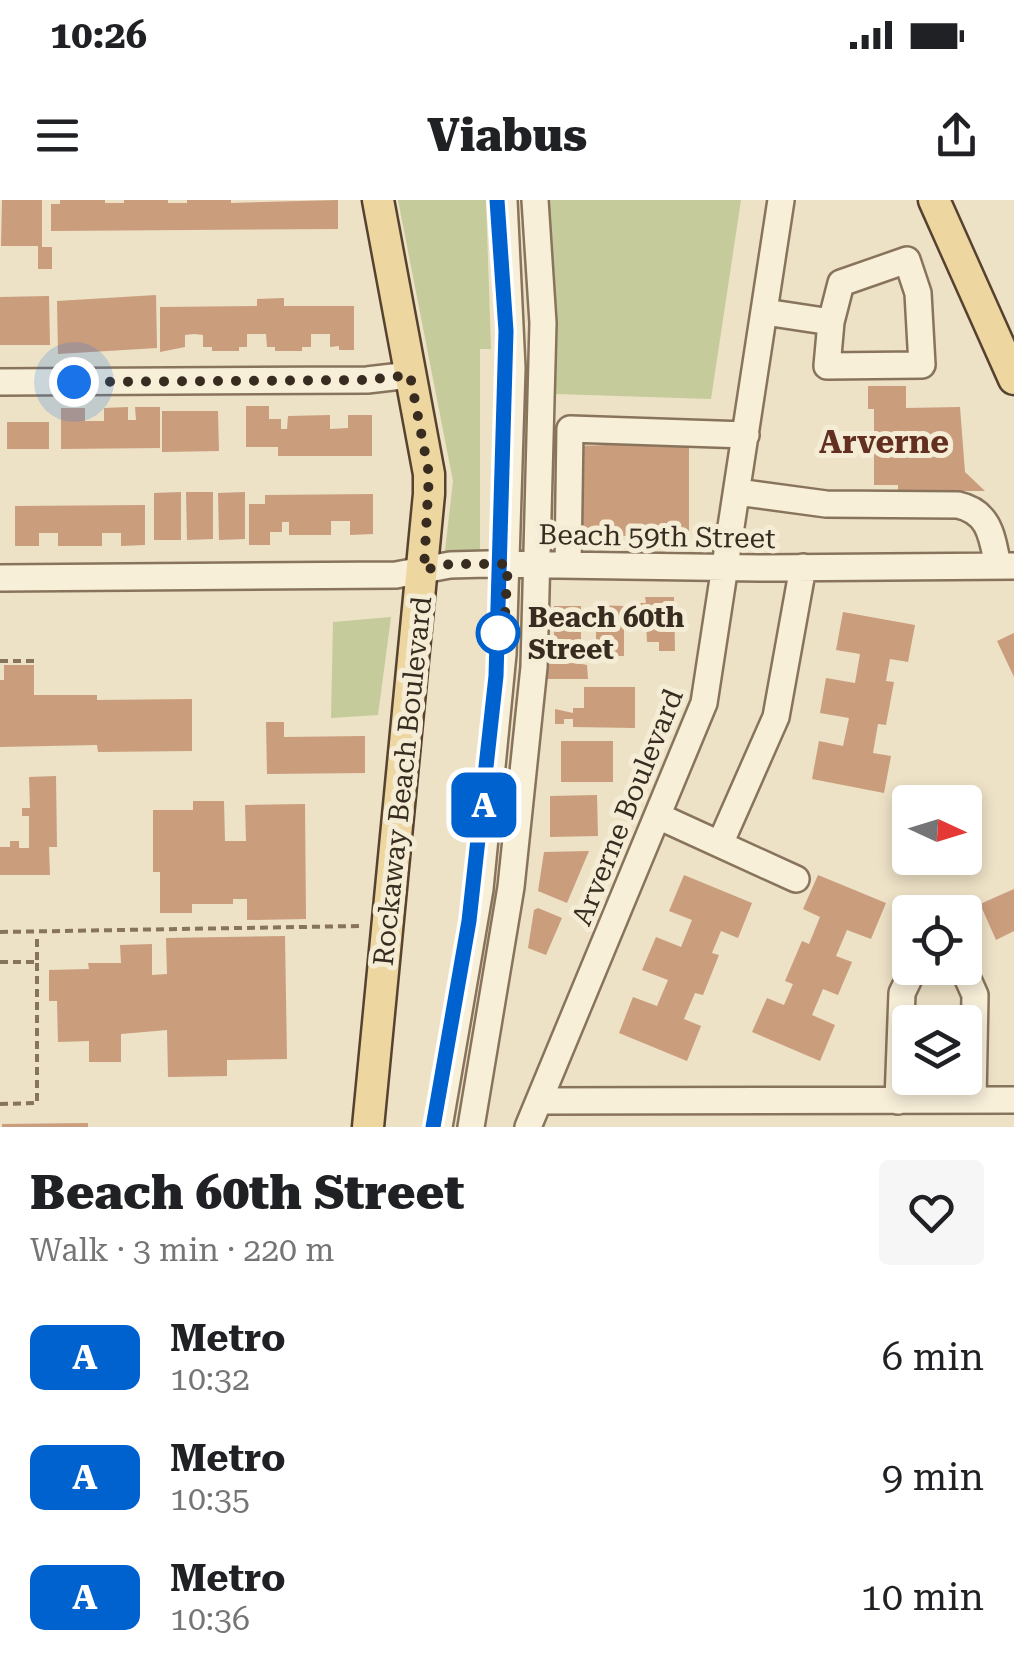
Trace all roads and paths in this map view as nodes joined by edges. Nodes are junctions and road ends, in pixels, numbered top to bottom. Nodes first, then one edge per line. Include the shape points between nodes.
1 (378, 200) edge
2 (504, 200) edge
3 (535, 200) edge
4 (782, 200) edge
5 (934, 200) edge
6 (765, 312) junction
7 (832, 322) junction
8 (410, 375) junction
9 (1014, 380) edge
10 (0, 382) edge
11 (746, 435) junction
12 (737, 492) junction
13 (508, 564) junction
14 (538, 564) junction
15 (568, 564) junction
16 (1006, 566) edge
17 (727, 567) junction
18 (803, 567) junction
19 (424, 570) junction
20 (0, 578) edge
21 (34, 660) dead end
22 (0, 661) edge
23 (658, 816) junction
24 (720, 844) junction
25 (796, 879) dead end
26 (387, 926) junction
27 (0, 932) edge
28 (37, 932) junction
29 (0, 962) edge
30 (37, 962) junction
31 (906, 985) edge
32 (970, 985) edge
33 (539, 1100) junction
34 (973, 1100) junction
35 (1014, 1100) edge
36 (898, 1101) junction
37 (0, 1104) edge
38 (368, 1127) edge
39 (440, 1127) edge
40 (471, 1127) edge
41 (528, 1127) edge

1 - 8 main road, Rockaway Beach Boulevard
2 - 13 street via 512,338
3 - 14 street via 542,323
4 - 6 street, Arverne Boulevard
5 - 9 main road
6 - 7 street
6 - 11 street, Arverne Boulevard
7 - 7 street via 841,282 907,260 918,293 922,365 827,366
8 - 10 street
8 - 19 main road, Rockaway Beach Boulevard via 429,474
11 - 12 street, Arverne Boulevard
11 - 15 street via 570,429
12 - 16 street via 826,504 971,508 982,516
12 - 17 street, Arverne Boulevard
13 - 14 street, Beach 59th Street
13 - 19 street, Beach 59th Street
13 - 39 street via 488,820
14 - 15 street, Beach 59th Street
14 - 40 street via 522,803
15 - 17 street, Beach 59th Street
16 - 18 street, Beach 59th Street
17 - 18 street, Beach 59th Street
17 - 23 street, Arverne Boulevard via 704,703
18 - 24 street via 776,717
19 - 20 street, Beach 59th Street via 396,576
19 - 26 main road, Rockaway Beach Boulevard
21 - 22 path
23 - 24 street
23 - 33 street, Arverne Boulevard
24 - 25 street
26 - 28 path
26 - 38 main road, Rockaway Beach Boulevard
27 - 28 path
28 - 30 path
29 - 30 path
30 - 37 path via 38,1104
31 - 36 street
32 - 34 street
33 - 36 street
33 - 41 street, Arverne Boulevard
34 - 35 street
34 - 36 street

